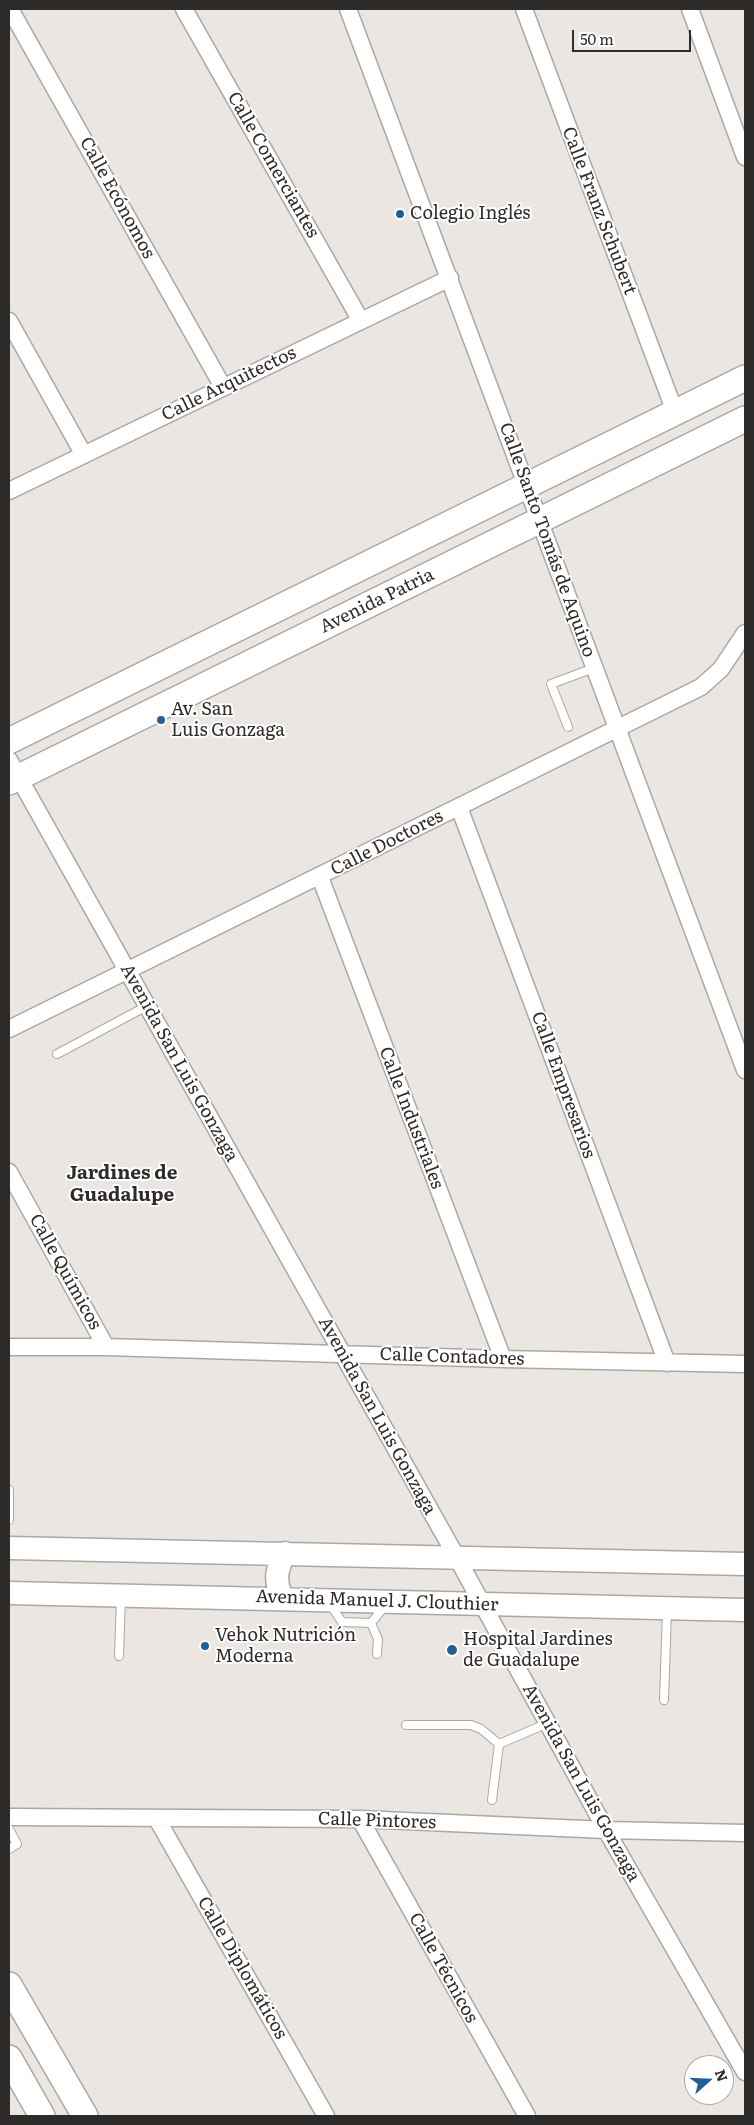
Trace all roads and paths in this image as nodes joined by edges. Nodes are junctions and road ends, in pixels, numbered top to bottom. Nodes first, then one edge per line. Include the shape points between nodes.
1 (10, 9) edge
2 (184, 9) edge
3 (348, 9) edge
4 (524, 9) edge
5 (690, 9) edge
6 (745, 156) edge
7 (450, 278) junction
8 (361, 320) junction
9 (9, 321) edge
10 (745, 378) edge
11 (223, 387) junction
12 (675, 412) junction
13 (745, 419) edge
14 (84, 455) junction
15 (526, 486) junction
16 (9, 491) edge
17 (540, 521) junction
18 (745, 633) edge
19 (594, 668) junction
20 (568, 726) dead end
21 (617, 728) junction
22 (9, 741) edge
23 (12, 773) edge
24 (459, 807) junction
25 (320, 877) junction
26 (127, 971) junction
27 (146, 1006) junction
28 (9, 1029) edge
29 (57, 1054) dead end
30 (745, 1070) edge
31 (9, 1172) edge
32 (9, 1347) edge
33 (106, 1347) junction
34 (342, 1353) junction
35 (503, 1359) junction
36 (667, 1363) junction
37 (745, 1364) edge
38 (9, 1490) edge
39 (9, 1520) edge
40 (9, 1548) edge
41 (285, 1553) junction
42 (456, 1556) junction
43 (745, 1564) edge
44 (9, 1593) edge
45 (121, 1596) junction
46 (283, 1599) junction
47 (328, 1600) junction
48 (387, 1602) junction
49 (483, 1604) junction
50 (667, 1608) junction
51 (745, 1610) edge
52 (371, 1623) junction
53 (377, 1654) dead end
54 (120, 1656) dead end
55 (664, 1700) dead end
56 (548, 1723) junction
57 (406, 1725) dead end
58 (500, 1744) junction
59 (492, 1800) dead end
60 (9, 1817) edge
61 (360, 1819) junction
62 (157, 1820) junction
63 (9, 1829) edge
64 (606, 1830) junction
65 (745, 1833) edge
66 (9, 1849) edge
67 (9, 1985) edge
68 (9, 2058) edge
69 (745, 2072) edge
70 (42, 2116) edge
71 (85, 2116) edge
72 (326, 2116) edge
73 (527, 2116) edge

1 - 11 street, Calle Ecónomos
2 - 8 street, Calle Comerciantes
3 - 7 street, Calle Santo Tomás de Aquino
4 - 12 street, Calle Franz Schubert
5 - 6 street
7 - 8 street, Calle Arquitectos
7 - 15 street, Calle Santo Tomás de Aquino
8 - 11 street, Calle Arquitectos
9 - 14 street
10 - 12 main road
11 - 14 street, Calle Arquitectos
12 - 15 main road
13 - 17 main road, Avenida Patria
14 - 16 street, Calle Arquitectos
15 - 17 street, Calle Santo Tomás de Aquino
15 - 22 main road
17 - 19 street, Calle Santo Tomás de Aquino
17 - 23 main road, Avenida Patria
18 - 21 street, Calle Doctores via 721,669 701,687
19 - 20 lane via 551,684
19 - 21 street, Calle Santo Tomás de Aquino
21 - 24 street, Calle Doctores
21 - 30 street, Calle Santo Tomás de Aquino
23 - 26 street, Avenida San Luis Gonzaga
24 - 25 street, Calle Doctores
24 - 36 street, Calle Empresarios
25 - 26 street, Calle Doctores
25 - 35 street, Calle Industriales
26 - 27 street, Avenida San Luis Gonzaga
26 - 28 street, Calle Doctores
27 - 29 lane
27 - 34 street, Avenida San Luis Gonzaga
31 - 33 street, Calle Químicos
32 - 33 street, Calle Contadores
33 - 34 street, Calle Contadores
34 - 35 street, Calle Contadores
34 - 42 street, Avenida San Luis Gonzaga
35 - 36 street, Calle Contadores
36 - 37 street, Calle Contadores
38 - 39 lane
40 - 41 main road
41 - 42 main road
41 - 46 main road via 276,1579
42 - 43 main road
42 - 49 street, Avenida San Luis Gonzaga
44 - 45 main road, Avenida Manuel J. Clouthier
45 - 46 main road, Avenida Manuel J. Clouthier
45 - 54 lane
46 - 47 main road, Avenida Manuel J. Clouthier
47 - 48 main road, Avenida Manuel J. Clouthier
47 - 52 lane via 342,1622
48 - 49 main road, Avenida Manuel J. Clouthier
48 - 52 lane
49 - 50 main road, Avenida Manuel J. Clouthier
49 - 56 street, Avenida San Luis Gonzaga
50 - 51 main road, Avenida Manuel J. Clouthier
50 - 55 lane
52 - 53 lane via 378,1639
56 - 58 lane
56 - 64 street, Avenida San Luis Gonzaga
57 - 58 lane via 471,1725 482,1729
58 - 59 lane
60 - 62 street, Calle Pintores
61 - 62 street, Calle Pintores
61 - 64 street, Calle Pintores
61 - 73 street, Calle Técnicos
62 - 72 street, Calle Diplomáticos
63 - 66 lane via 17,1844
64 - 65 street, Calle Pintores
64 - 69 street, Avenida San Luis Gonzaga
67 - 71 main road
68 - 70 main road

